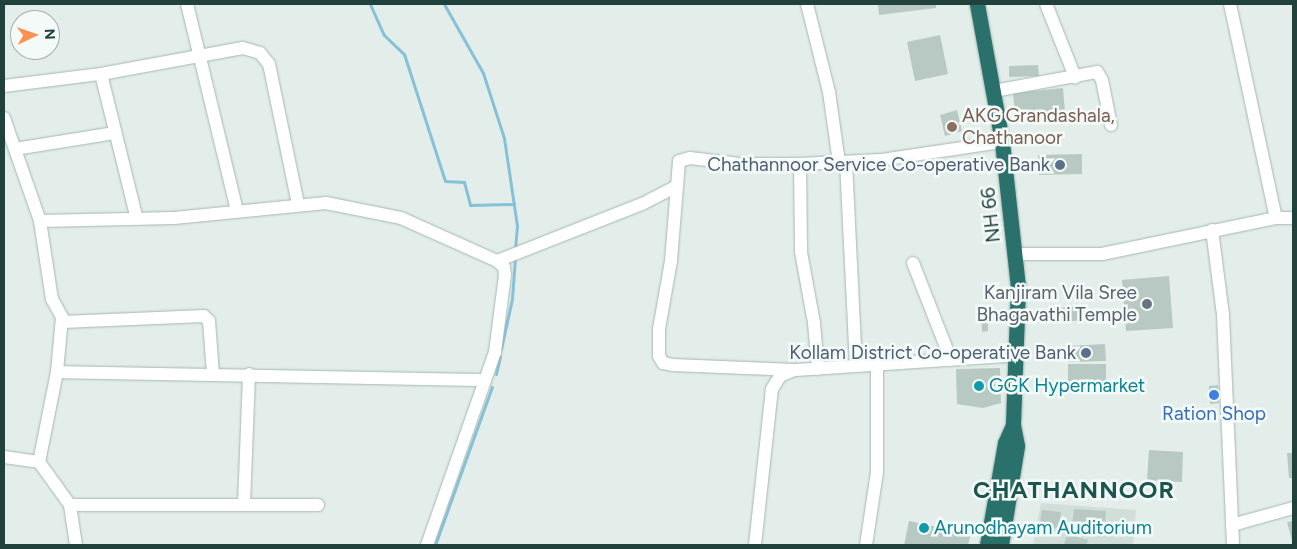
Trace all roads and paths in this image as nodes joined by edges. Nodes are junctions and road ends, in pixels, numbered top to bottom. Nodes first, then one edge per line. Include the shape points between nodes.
1 (187, 4) edge
2 (807, 4) edge
3 (977, 4) edge
4 (1046, 4) edge
5 (1230, 4) edge
6 (200, 56) junction
7 (100, 74) junction
8 (1075, 77) junction
9 (4, 86) edge
10 (994, 91) junction
11 (4, 118) edge
12 (1111, 125) dead end
13 (115, 133) junction
14 (1002, 142) junction
15 (15, 149) junction
16 (843, 162) junction
17 (800, 164) junction
18 (675, 187) junction
19 (298, 204) junction
20 (237, 211) junction
21 (1276, 218) junction
22 (1293, 218) edge
23 (137, 219) junction
24 (40, 221) junction
25 (1212, 230) junction
26 (1014, 254) junction
27 (497, 261) junction
28 (913, 263) dead end
29 (62, 322) junction
30 (1018, 355) junction
31 (951, 360) junction
32 (877, 364) junction
33 (856, 366) junction
34 (818, 369) junction
35 (794, 370) junction
36 (56, 372) junction
37 (213, 374) junction
38 (249, 374) junction
39 (485, 380) junction
40 (1013, 425) junction
41 (4, 457) edge
42 (39, 462) junction
43 (70, 505) junction
44 (244, 505) junction
45 (318, 505) dead end
46 (1293, 508) edge
47 (1232, 525) junction
48 (76, 545) edge
49 (426, 545) edge
50 (755, 545) edge
51 (866, 545) edge
52 (987, 545) edge
53 (1001, 545) edge
54 (1232, 545) edge

1 - 6 street
2 - 16 street
3 - 10 highway, NH 66
4 - 8 street
5 - 21 street
6 - 7 street
6 - 19 street via 249,49 266,58
6 - 20 street
7 - 9 street
7 - 13 street
8 - 10 street
8 - 12 street via 1100,74
10 - 14 highway, NH 66
11 - 15 street
13 - 15 street
13 - 23 street
14 - 16 street via 881,160
14 - 26 highway, NH 66
15 - 24 street
16 - 17 street
16 - 33 street
17 - 18 street via 740,164 683,158 676,167
17 - 34 street via 801,252 814,323
18 - 27 street via 642,204
18 - 35 street via 671,261 659,329 659,356 663,363
19 - 20 street
19 - 27 street via 352,206 401,218
20 - 23 street
21 - 22 street
21 - 25 street
23 - 24 street
24 - 29 street via 52,298
25 - 26 street via 1102,254
25 - 47 street via 1223,315
26 - 30 highway, NH 66
27 - 39 street via 505,270 503,301 494,352
28 - 31 street
29 - 36 street
29 - 37 street via 204,316 210,328
30 - 31 street
30 - 40 highway, NH 66
31 - 32 street
32 - 33 street
32 - 51 street via 877,472
33 - 34 street
34 - 35 street
35 - 50 street via 780,376 772,389
36 - 37 street
36 - 42 street
37 - 38 street
38 - 39 street
38 - 44 street
39 - 49 street
40 - 52 highway, NH 66 via 1005,443
40 - 53 highway, NH 66 via 1017,446
41 - 42 street
42 - 43 street
43 - 44 street
43 - 48 street
44 - 45 street
46 - 47 street
47 - 54 street

